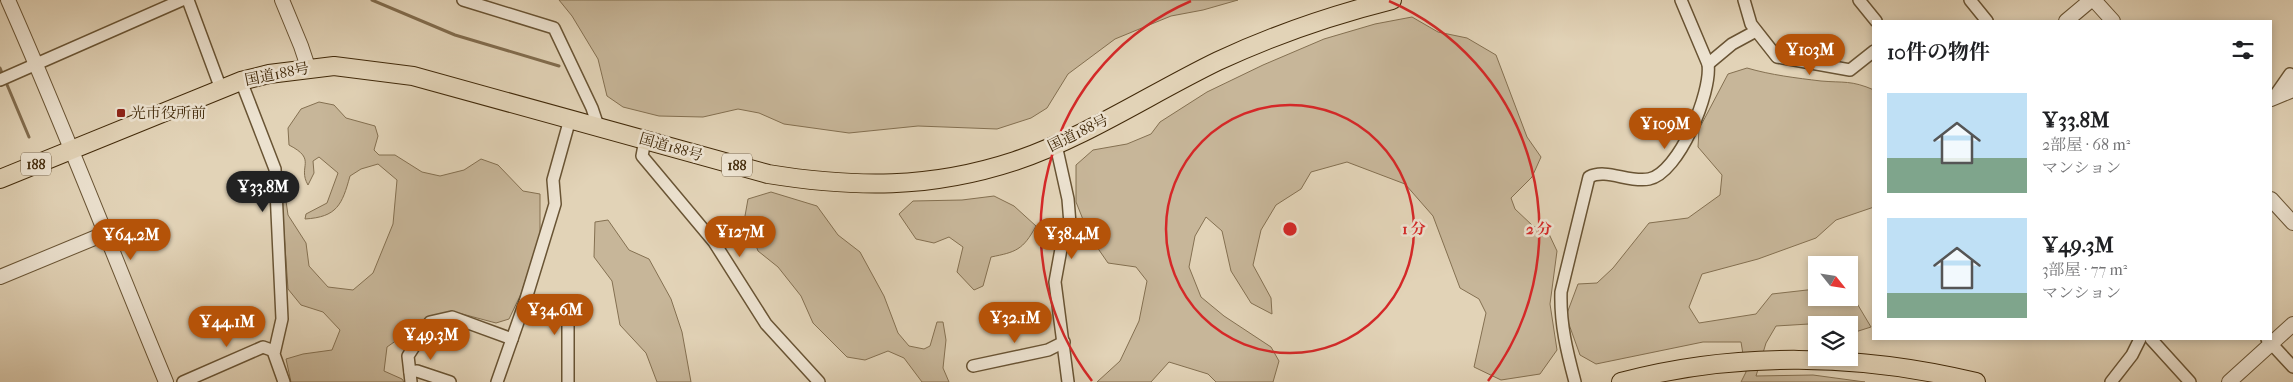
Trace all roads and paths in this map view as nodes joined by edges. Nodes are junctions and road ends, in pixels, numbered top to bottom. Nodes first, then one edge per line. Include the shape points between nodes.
1 (8, 0) edge
2 (182, 0) edge
3 (188, 0) edge
4 (282, 0) edge
5 (463, 0) edge
6 (1392, 0) edge
7 (1681, 0) edge
8 (1744, 0) edge
9 (1859, 0) edge
10 (1970, 0) edge
11 (2092, 0) edge
12 (1875, 20) edge
13 (1986, 20) edge
14 (2067, 20) edge
15 (2112, 20) edge
16 (1756, 31) junction
17 (1872, 53) edge
18 (1708, 64) junction
19 (37, 65) junction
20 (308, 67) junction
21 (2292, 71) edge
22 (0, 80) edge
23 (241, 81) junction
24 (2293, 86) edge
25 (221, 89) junction
26 (2293, 90) edge
27 (2273, 98) edge
28 (570, 119) junction
29 (598, 126) junction
30 (645, 140) junction
31 (1056, 145) junction
32 (71, 150) junction
33 (0, 179) edge
34 (2272, 200) edge
35 (2293, 224) edge
36 (104, 234) junction
37 (0, 277) edge
38 (525, 302) junction
39 (2293, 324) edge
40 (512, 339) junction
41 (2139, 340) edge
42 (2152, 340) edge
43 (2272, 340) edge
44 (2270, 341) edge
45 (1064, 342) junction
46 (274, 351) junction
47 (973, 366) dead end
48 (2293, 367) edge
49 (410, 377) edge
50 (166, 382) edge
51 (183, 382) edge
52 (284, 382) edge
53 (450, 382) edge
54 (497, 382) edge
55 (568, 382) edge
56 (819, 382) edge
57 (1068, 382) edge
58 (1575, 382) edge
59 (1621, 382) edge
60 (1976, 382) edge
61 (2111, 382) edge
62 (2190, 382) edge
63 (2229, 382) edge

1 - 19 street
2 - 19 street
3 - 25 street
4 - 20 street
5 - 29 street via 554,28
6 - 31 main road, 国道188号 / 188 via 1273,37 1217,62
7 - 18 street
8 - 16 street
9 - 12 street
10 - 13 street
11 - 14 street
11 - 15 street
16 - 17 street via 1777,57 1850,70
16 - 18 street via 1732,44
18 - 58 street via 1710,74 1706,96 1672,164 1662,174 1650,179 1631,180 1597,173 1589,178 1561,292 1563,337
19 - 22 street
19 - 32 street
20 - 23 main road, 国道188号 / 188
20 - 28 main road, 国道188号 / 188 via 354,67 413,76
21 - 24 street
21 - 27 street
23 - 25 main road, 国道188号 / 188
23 - 46 street via 275,168 282,319
25 - 32 main road, 国道188号 / 188
26 - 27 street
28 - 29 main road, 国道188号 / 188
28 - 38 street via 553,180 555,204
29 - 30 main road, 国道188号 / 188
30 - 31 main road, 国道188号 / 188 via 768,174 822,182 873,184 964,174 1014,161
30 - 56 street via 642,156 714,242 766,324
31 - 45 street via 1070,224 1055,282
32 - 33 main road, 国道188号 / 188
32 - 36 street
34 - 35 street
36 - 37 street
36 - 50 street
38 - 40 street
38 - 55 street via 568,317
39 - 43 street
40 - 49 street via 452,317 430,322 408,356
40 - 54 street
41 - 61 street
42 - 62 street
44 - 48 street
44 - 63 street
45 - 47 street via 1048,350
45 - 57 street
46 - 51 street via 263,348
46 - 52 street
49 - 53 street via 417,371
59 - 60 main road via 1649,374 1724,363 1798,361 1874,364 1940,373

